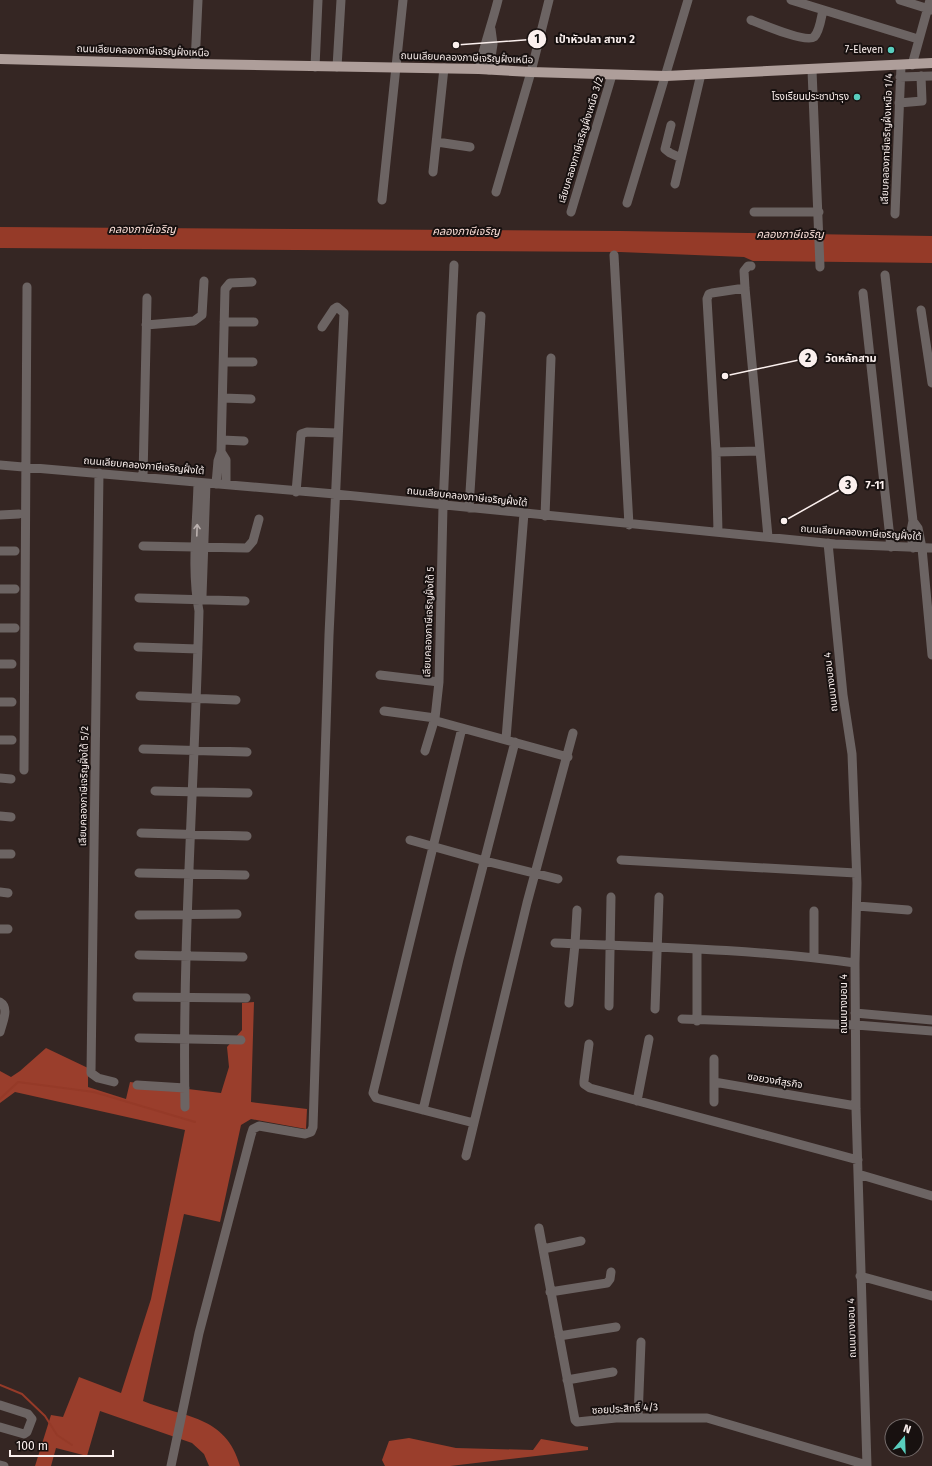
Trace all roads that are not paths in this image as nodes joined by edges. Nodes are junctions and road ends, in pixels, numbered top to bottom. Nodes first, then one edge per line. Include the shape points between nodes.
1 (198, 0) edge
2 (318, 0) edge
3 (341, 0) edge
4 (403, 0) edge
5 (498, 0) edge
6 (549, 0) edge
7 (688, 0) edge
8 (791, 0) edge
9 (900, 0) edge
10 (930, 6) edge
11 (823, 10) junction
12 (751, 20) dead end
13 (918, 38) junction
14 (0, 59) edge
15 (932, 63) edge
16 (195, 64) junction
17 (912, 65) junction
18 (315, 66) junction
19 (901, 66) junction
20 (337, 67) junction
21 (395, 68) junction
22 (444, 68) junction
23 (484, 69) junction
24 (812, 70) junction
25 (531, 72) junction
26 (701, 74) junction
27 (612, 75) junction
28 (666, 76) junction
29 (921, 76) junction
30 (932, 76) edge
31 (900, 77) junction
32 (932, 100) edge
33 (922, 101) junction
34 (899, 103) junction
35 (671, 126) dead end
36 (437, 142) junction
37 (470, 147) dead end
38 (681, 158) junction
39 (434, 172) dead end
40 (675, 184) dead end
41 (496, 192) dead end
42 (382, 200) dead end
43 (627, 203) dead end
44 (571, 212) dead end
45 (754, 212) dead end
46 (819, 212) junction
47 (894, 214) dead end
48 (614, 255) dead end
49 (820, 264) dead end
50 (454, 265) dead end
51 (751, 266) dead end
52 (885, 275) dead end
53 (204, 281) dead end
54 (252, 282) dead end
55 (27, 287) dead end
56 (745, 288) junction
57 (863, 293) dead end
58 (147, 298) dead end
59 (921, 310) dead end
60 (482, 316) dead end
61 (224, 322) junction
62 (254, 322) dead end
63 (146, 325) junction
64 (322, 328) dead end
65 (550, 358) dead end
66 (224, 362) junction
67 (253, 362) dead end
68 (932, 383) edge
69 (222, 398) junction
70 (251, 399) dead end
71 (337, 433) junction
72 (222, 440) junction
73 (244, 440) dead end
74 (760, 451) junction
75 (716, 452) junction
76 (0, 465) edge
77 (27, 467) junction
78 (99, 474) junction
79 (143, 477) junction
80 (202, 483) junction
81 (221, 484) junction
82 (296, 492) junction
83 (335, 494) junction
84 (444, 506) junction
85 (469, 508) junction
86 (524, 513) junction
87 (19, 514) dead end
88 (0, 515) edge
89 (545, 516) junction
90 (259, 519) dead end
91 (629, 525) junction
92 (718, 532) junction
93 (768, 537) junction
94 (828, 543) junction
95 (143, 546) dead end
96 (200, 547) junction
97 (891, 547) junction
98 (917, 548) junction
99 (932, 548) edge
100 (0, 551) edge
101 (14, 551) dead end
102 (0, 589) edge
103 (15, 589) dead end
104 (929, 597) edge
105 (139, 598) dead end
106 (199, 599) junction
107 (245, 601) dead end
108 (0, 628) edge
109 (14, 628) dead end
110 (931, 634) edge
111 (138, 647) dead end
112 (198, 650) junction
113 (932, 655) edge
114 (0, 664) edge
115 (12, 664) dead end
116 (380, 675) dead end
117 (439, 682) junction
118 (140, 696) dead end
119 (196, 699) junction
120 (236, 700) dead end
121 (0, 702) edge
122 (12, 702) dead end
123 (384, 711) dead end
124 (438, 720) junction
125 (462, 728) junction
126 (573, 733) dead end
127 (506, 739) junction
128 (0, 740) edge
129 (12, 740) dead end
130 (515, 742) junction
131 (143, 749) dead end
132 (194, 750) junction
133 (425, 751) dead end
134 (247, 752) dead end
135 (568, 757) junction
136 (24, 770) dead end
137 (0, 778) edge
138 (11, 779) dead end
139 (155, 791) dead end
140 (192, 791) junction
141 (248, 793) dead end
142 (0, 816) edge
143 (11, 817) dead end
144 (140, 833) dead end
145 (189, 833) junction
146 (247, 836) dead end
147 (410, 840) dead end
148 (433, 846) junction
149 (0, 854) edge
150 (11, 854) dead end
151 (621, 860) dead end
152 (484, 861) junction
153 (139, 873) dead end
154 (535, 873) junction
155 (856, 873) junction
156 (189, 875) junction
157 (245, 875) dead end
158 (558, 879) dead end
159 (611, 897) dead end
160 (658, 897) dead end
161 (856, 906) junction
162 (576, 910) dead end
163 (908, 910) dead end
164 (814, 911) dead end
165 (237, 914) dead end
166 (139, 915) dead end
167 (188, 915) junction
168 (555, 943) dead end
169 (575, 944) junction
170 (610, 945) junction
171 (657, 947) junction
172 (698, 949) junction
173 (139, 955) dead end
174 (187, 956) junction
175 (814, 957) junction
176 (243, 958) dead end
177 (855, 963) junction
178 (137, 997) dead end
179 (185, 997) junction
180 (246, 998) dead end
181 (0, 1002) edge
182 (569, 1003) dead end
183 (609, 1006) dead end
184 (655, 1009) dead end
185 (855, 1013) junction
186 (682, 1020) dead end
187 (697, 1020) junction
188 (932, 1020) edge
189 (856, 1025) junction
190 (932, 1031) edge
191 (0, 1032) edge
192 (139, 1038) dead end
193 (184, 1038) junction
194 (649, 1039) dead end
195 (241, 1040) dead end
196 (590, 1044) dead end
197 (714, 1059) dead end
198 (114, 1082) dead end
199 (714, 1082) junction
200 (137, 1086) dead end
201 (185, 1088) junction
202 (637, 1101) junction
203 (714, 1102) dead end
204 (185, 1106) dead end
205 (856, 1106) junction
206 (423, 1110) junction
207 (474, 1123) junction
208 (466, 1156) dead end
209 (858, 1160) junction
210 (858, 1174) junction
211 (932, 1196) edge
212 (539, 1228) dead end
213 (581, 1241) dead end
214 (543, 1249) junction
215 (611, 1272) dead end
216 (860, 1276) junction
217 (550, 1292) junction
218 (932, 1296) edge
219 (616, 1327) dead end
220 (559, 1336) junction
221 (641, 1342) dead end
222 (612, 1372) dead end
223 (567, 1380) junction
224 (0, 1405) edge
225 (638, 1418) junction
226 (0, 1427) edge
227 (0, 1465) edge
228 (4, 1466) edge
229 (171, 1466) edge
230 (867, 1466) edge

1 - 16 street
2 - 18 street
3 - 20 street
4 - 21 street
5 - 23 street via 491,29 492,44
6 - 25 street
7 - 28 street
8 - 11 street
9 - 10 street
10 - 13 street
11 - 12 street via 818,31 810,39
11 - 13 street
13 - 17 street
14 - 16 main road, ถนนเลียบคลองภาษีเจริญฝั่งเหนือ
15 - 17 main road, ถนนเลียบคลองภาษีเจริญฝั่งเหนือ
16 - 18 main road, ถนนเลียบคลองภาษีเจริญฝั่งเหนือ
17 - 19 main road, ถนนเลียบคลองภาษีเจริญฝั่งเหนือ
18 - 20 main road, ถนนเลียบคลองภาษีเจริญฝั่งเหนือ
19 - 24 main road, ถนนเลียบคลองภาษีเจริญฝั่งเหนือ
19 - 31 street, เลียบคลองภาษีเจริญฝั่งเหนือ 1/4
20 - 21 main road, ถนนเลียบคลองภาษีเจริญฝั่งเหนือ
21 - 22 main road, ถนนเลียบคลองภาษีเจริญฝั่งเหนือ
21 - 42 street
22 - 23 main road, ถนนเลียบคลองภาษีเจริญฝั่งเหนือ
22 - 36 street
23 - 25 main road, ถนนเลียบคลองภาษีเจริญฝั่งเหนือ
24 - 26 main road, ถนนเลียบคลองภาษีเจริญฝั่งเหนือ
24 - 46 street
25 - 27 main road, ถนนเลียบคลองภาษีเจริญฝั่งเหนือ
25 - 41 street
26 - 28 main road, ถนนเลียบคลองภาษีเจริญฝั่งเหนือ
26 - 38 street
27 - 28 main road, ถนนเลียบคลองภาษีเจริญฝั่งเหนือ
27 - 44 street, เลียบคลองภาษีเจริญฝั่งเหนือ 3/2
28 - 43 street
29 - 30 street
29 - 31 street
29 - 33 street
31 - 34 street, เลียบคลองภาษีเจริญฝั่งเหนือ 1/4
32 - 33 street
33 - 34 street
34 - 47 street, เลียบคลองภาษีเจริญฝั่งเหนือ 1/4
35 - 38 street via 665,148 670,154
36 - 37 street
36 - 39 street
38 - 40 street
45 - 46 street
46 - 49 street
48 - 91 street
50 - 84 street, เลียบคลองภาษีเจริญฝั่งใต้ 5
51 - 56 street via 744,271
52 - 98 street via 914,521 911,530
53 - 63 street via 202,315 199,319
54 - 61 street via 226,285
55 - 77 street
56 - 74 street
56 - 75 street via 707,296
57 - 97 street
58 - 63 street
59 - 68 street
60 - 85 street
61 - 62 street
61 - 66 street
63 - 79 street
64 - 71 street via 334,309 337,307 342,310 344,313
65 - 89 street
66 - 67 street
66 - 69 street
69 - 70 street
69 - 72 street
71 - 82 street via 301,434
71 - 83 street
72 - 73 street
72 - 81 street via 218,461
74 - 75 street
74 - 93 street
75 - 92 street
76 - 77 street, ถนนเลียบคลองภาษีเจริญฝั่งใต้
77 - 78 street, ถนนเลียบคลองภาษีเจริญฝั่งใต้
77 - 136 street
78 - 79 street, ถนนเลียบคลองภาษีเจริญฝั่งใต้
78 - 198 street, เลียบคลองภาษีเจริญฝั่งใต้ 5/2 via 91,1073 98,1078
79 - 80 street, ถนนเลียบคลองภาษีเจริญฝั่งใต้
80 - 81 street, ถนนเลียบคลองภาษีเจริญฝั่งใต้
80 - 96 street
81 - 82 street, ถนนเลียบคลองภาษีเจริญฝั่งใต้
82 - 83 street, ถนนเลียบคลองภาษีเจริญฝั่งใต้
83 - 84 street, ถนนเลียบคลองภาษีเจริญฝั่งใต้
83 - 229 street via 313,1127 311,1132 305,1134 259,1126 253,1129 250,1136 199,1333
84 - 85 street, ถนนเลียบคลองภาษีเจริญฝั่งใต้
84 - 117 street, เลียบคลองภาษีเจริญฝั่งใต้ 5
85 - 86 street, ถนนเลียบคลองภาษีเจริญฝั่งใต้
86 - 89 street, ถนนเลียบคลองภาษีเจริญฝั่งใต้
86 - 127 street
87 - 88 street
89 - 91 street, ถนนเลียบคลองภาษีเจริญฝั่งใต้
90 - 96 street via 253,541 247,548
91 - 92 street, ถนนเลียบคลองภาษีเจริญฝั่งใต้
92 - 93 street, ถนนเลียบคลองภาษีเจริญฝั่งใต้
93 - 94 street, ถนนเลียบคลองภาษีเจริญฝั่งใต้
94 - 97 street, ถนนเลียบคลองภาษีเจริญฝั่งใต้
94 - 155 street, ถนนบางบอน 4 via 843,695 852,754
95 - 96 street
96 - 106 street
97 - 98 street, ถนนเลียบคลองภาษีเจริญฝั่งใต้
98 - 99 street, ถนนเลียบคลองภาษีเจริญฝั่งใต้
98 - 104 street
100 - 101 street
102 - 103 street
104 - 110 street
105 - 106 street
106 - 107 street
106 - 112 street
108 - 109 street
110 - 113 street
111 - 112 street
112 - 119 street
114 - 115 street
116 - 117 street, เลียบคลองภาษีเจริญฝั่งใต้ 5
117 - 124 street
118 - 119 street
119 - 120 street
119 - 132 street
121 - 122 street
123 - 124 street
124 - 125 street
124 - 133 street
125 - 127 street
125 - 148 street
126 - 135 street
127 - 130 street
128 - 129 street
130 - 135 street
130 - 152 street
131 - 132 street
132 - 134 street
132 - 140 street
135 - 154 street
137 - 138 street
139 - 140 street
140 - 141 street
140 - 145 street
142 - 143 street
144 - 145 street
145 - 146 street
145 - 156 street
147 - 148 street
148 - 152 street
148 - 206 street via 373,1093 376,1098
149 - 150 street
151 - 155 street
152 - 154 street
152 - 206 street
153 - 156 street
154 - 158 street
154 - 207 street
155 - 161 street, ถนนบางบอน 4
156 - 157 street
156 - 167 street
159 - 170 street
160 - 171 street
161 - 163 street
161 - 177 street, ถนนบางบอน 4
162 - 169 street
164 - 175 street
165 - 167 street
166 - 167 street
167 - 174 street
168 - 169 street
169 - 170 street
169 - 182 street
170 - 171 street
170 - 183 street
171 - 172 street
171 - 184 street
172 - 175 street
172 - 187 street
173 - 174 street
174 - 176 street
174 - 179 street
175 - 177 street
177 - 185 street, ถนนบางบอน 4
178 - 179 street
179 - 180 street
179 - 193 street
181 - 191 street via 4,1004 6,1011
185 - 188 street
185 - 189 street, ถนนบางบอน 4
186 - 187 street
187 - 189 street
189 - 190 street
189 - 205 street, ถนนบางบอน 4
192 - 193 street
193 - 195 street
193 - 201 street
194 - 202 street
196 - 202 street via 584,1084
197 - 199 street
199 - 203 street
199 - 205 street, ซอยวงศ์สุรกิจ
200 - 201 street
201 - 204 street
202 - 209 street
205 - 209 street, ถนนบางบอน 4
206 - 207 street
207 - 208 street
209 - 210 street, ถนนบางบอน 4
210 - 211 street
210 - 216 street, ถนนบางบอน 4
212 - 214 street, ซอยประสิทธิ์ 4/3
213 - 214 street
214 - 217 street, ซอยประสิทธิ์ 4/3
215 - 217 street via 607,1283
216 - 218 street
216 - 230 street, ถนนบางบอน 4
217 - 220 street, ซอยประสิทธิ์ 4/3
219 - 220 street
220 - 223 street, ซอยประสิทธิ์ 4/3
221 - 225 street
222 - 223 street
223 - 225 street, ซอยประสิทธิ์ 4/3 via 577,1422
224 - 226 street via 28,1414 32,1419 28,1432 24,1434
225 - 230 street, ซอยประสิทธิ์ 4/3 via 713,1419
227 - 228 street

